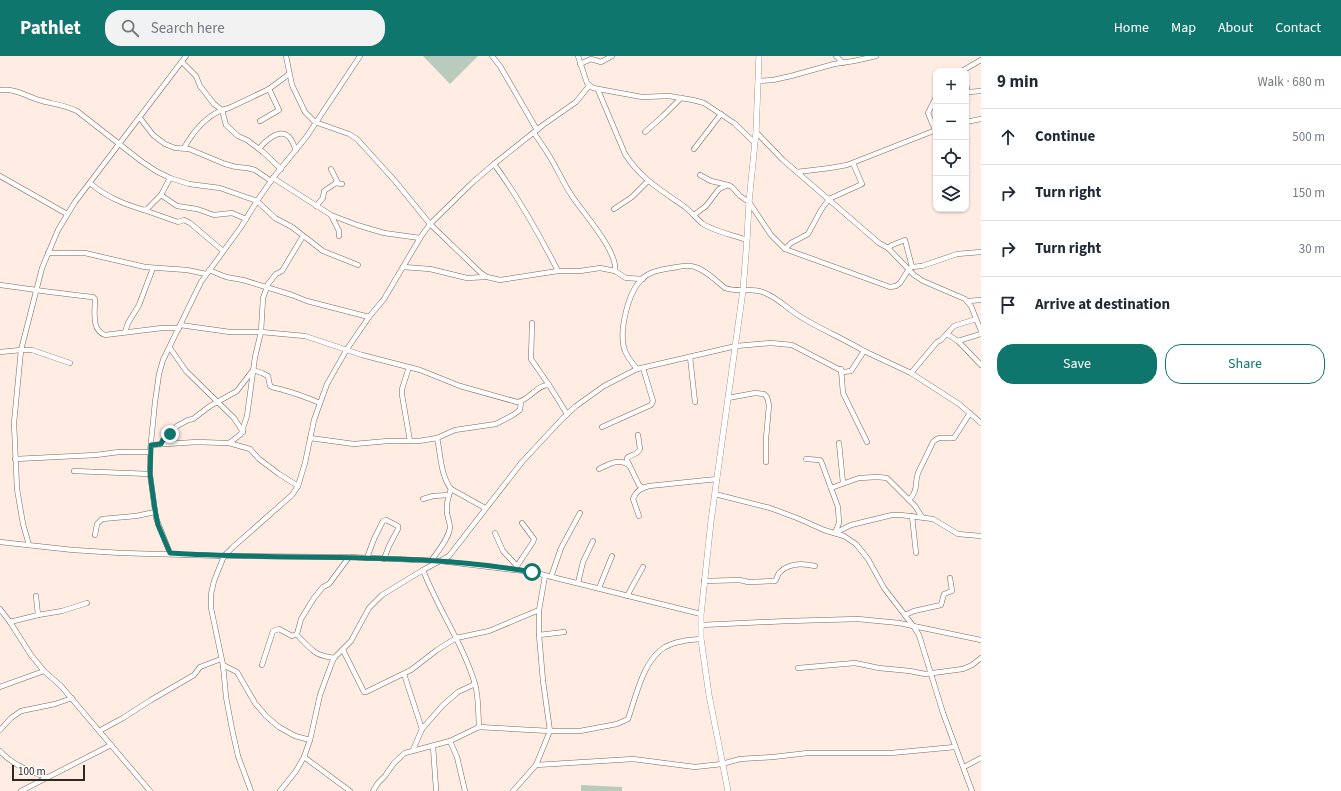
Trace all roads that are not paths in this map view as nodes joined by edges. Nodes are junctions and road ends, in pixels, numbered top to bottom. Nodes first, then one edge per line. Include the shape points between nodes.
1 (186, 56) edge
2 (286, 56) edge
3 (360, 56) edge
4 (492, 56) edge
5 (578, 56) edge
6 (612, 56) edge
7 (759, 56) edge
8 (836, 56) edge
9 (876, 56) edge
10 (981, 60) edge
11 (182, 62) junction
12 (843, 63) junction
13 (580, 64) junction
14 (967, 68) edge
15 (289, 74) junction
16 (758, 81) junction
17 (589, 86) junction
18 (269, 89) junction
19 (0, 90) edge
20 (598, 90) junction
21 (981, 91) edge
22 (969, 92) edge
23 (681, 98) junction
24 (933, 103) edge
25 (222, 110) junction
26 (721, 114) junction
27 (140, 118) junction
28 (981, 119) edge
29 (969, 121) edge
30 (260, 122) dead end
31 (316, 122) junction
32 (933, 125) edge
33 (933, 131) edge
34 (535, 132) junction
35 (645, 132) dead end
36 (756, 132) junction
37 (755, 143) junction
38 (120, 144) junction
39 (184, 148) junction
40 (259, 149) junction
41 (694, 149) dead end
42 (296, 150) junction
43 (853, 163) junction
44 (494, 164) junction
45 (281, 169) junction
46 (331, 169) dead end
47 (797, 172) junction
48 (700, 175) dead end
49 (0, 176) edge
50 (170, 178) junction
51 (272, 180) junction
52 (648, 181) junction
53 (90, 183) junction
54 (336, 183) junction
55 (342, 184) dead end
56 (728, 185) junction
57 (161, 195) junction
58 (829, 199) junction
59 (256, 201) junction
60 (749, 202) junction
61 (316, 206) junction
62 (614, 209) dead end
63 (144, 210) junction
64 (67, 214) junction
65 (331, 215) junction
66 (694, 215) junction
67 (246, 219) junction
68 (430, 224) junction
69 (303, 236) junction
70 (339, 236) dead end
71 (420, 238) junction
72 (747, 240) junction
73 (888, 248) junction
74 (785, 249) junction
75 (223, 251) junction
76 (981, 252) edge
77 (48, 253) junction
78 (358, 266) dead end
79 (403, 267) junction
80 (153, 268) junction
81 (911, 268) junction
82 (558, 271) junction
83 (615, 271) junction
84 (208, 272) junction
85 (487, 277) junction
86 (643, 279) junction
87 (0, 285) edge
88 (266, 288) junction
89 (36, 289) junction
90 (743, 290) junction
91 (981, 300) edge
92 (968, 301) junction
93 (369, 317) junction
94 (976, 319) junction
95 (532, 323) dead end
96 (179, 327) junction
97 (981, 331) edge
98 (125, 332) junction
99 (261, 332) junction
100 (947, 334) junction
101 (981, 334) edge
102 (958, 341) junction
103 (736, 346) junction
104 (170, 348) junction
105 (347, 349) junction
106 (21, 350) junction
107 (864, 351) junction
108 (0, 352) edge
109 (690, 356) junction
110 (70, 363) dead end
111 (981, 365) edge
112 (409, 367) junction
113 (643, 368) junction
114 (637, 369) junction
115 (841, 369) junction
116 (253, 370) junction
117 (912, 373) junction
118 (549, 385) junction
119 (728, 398) junction
120 (218, 402) junction
121 (521, 402) junction
122 (694, 402) dead end
123 (320, 403) junction
124 (566, 414) junction
125 (970, 414) junction
126 (981, 423) edge
127 (602, 426) dead end
128 (243, 432) junction
129 (638, 435) dead end
130 (310, 438) junction
131 (437, 438) junction
132 (410, 441) junction
133 (229, 442) junction
134 (867, 442) dead end
135 (838, 443) dead end
136 (161, 444) junction
137 (151, 445) junction
138 (150, 452) junction
139 (15, 459) junction
140 (806, 459) dead end
141 (766, 462) dead end
142 (629, 465) junction
143 (599, 469) dead end
144 (74, 471) dead end
145 (150, 474) junction
146 (717, 479) junction
147 (843, 483) junction
148 (298, 486) junction
149 (643, 488) junction
150 (831, 488) junction
151 (451, 489) junction
152 (715, 494) junction
153 (449, 495) junction
154 (423, 499) dead end
155 (909, 500) junction
156 (485, 508) junction
157 (155, 512) junction
158 (580, 513) dead end
159 (639, 516) dead end
160 (912, 516) junction
161 (922, 517) junction
162 (522, 523) dead end
163 (495, 533) dead end
164 (835, 533) junction
165 (95, 535) dead end
166 (981, 536) edge
167 (593, 541) dead end
168 (0, 542) edge
169 (29, 545) junction
170 (170, 553) junction
171 (916, 553) dead end
172 (224, 556) junction
173 (612, 556) dead end
174 (349, 557) junction
175 (367, 558) junction
176 (384, 559) junction
177 (431, 561) junction
178 (440, 561) junction
179 (815, 566) dead end
180 (643, 567) dead end
181 (517, 568) junction
182 (423, 570) junction
183 (546, 576) junction
184 (551, 577) junction
185 (950, 578) dead end
186 (704, 581) junction
187 (578, 583) junction
188 (599, 588) junction
189 (36, 596) dead end
190 (627, 596) junction
191 (87, 603) dead end
192 (0, 608) edge
193 (539, 610) junction
194 (701, 614) junction
195 (38, 615) junction
196 (905, 615) junction
197 (10, 622) junction
198 (701, 625) junction
199 (914, 627) junction
200 (564, 632) dead end
201 (297, 634) junction
202 (539, 635) junction
203 (456, 638) junction
204 (701, 639) junction
205 (981, 640) edge
206 (343, 650) junction
207 (334, 658) junction
208 (981, 658) edge
209 (222, 659) junction
210 (223, 665) junction
211 (262, 665) dead end
212 (798, 668) dead end
213 (44, 671) junction
214 (930, 672) junction
215 (404, 674) junction
216 (475, 684) junction
217 (0, 687) edge
218 (72, 698) junction
219 (479, 727) junction
220 (422, 729) junction
221 (0, 730) edge
222 (99, 731) junction
223 (550, 731) junction
224 (310, 740) junction
225 (450, 741) junction
226 (111, 745) junction
227 (433, 746) junction
228 (955, 747) junction
229 (413, 750) junction
230 (0, 751) edge
231 (304, 757) junction
232 (981, 758) edge
233 (722, 764) junction
234 (536, 765) junction
235 (964, 767) junction
236 (46, 777) junction
237 (436, 789) dead end
238 (21, 791) edge
239 (150, 791) edge
240 (251, 791) edge
241 (280, 791) edge
242 (350, 791) edge
243 (373, 791) edge
244 (465, 791) edge
245 (513, 791) edge
246 (728, 791) edge
247 (972, 791) edge

1 - 11 street
2 - 15 street
3 - 31 street
4 - 34 street via 500,66
5 - 13 street
6 - 13 street via 601,62 594,59
7 - 16 street
8 - 12 street
9 - 12 street
10 - 14 street
11 - 25 street via 196,76 200,86 214,104
11 - 27 street
12 - 16 street
13 - 17 street
15 - 18 street
15 - 31 street via 302,108
16 - 36 street
17 - 20 street
17 - 34 street via 576,102
18 - 25 street
18 - 30 street via 279,110
19 - 38 street via 25,94 72,108
20 - 23 street via 642,97
20 - 52 street via 625,154
21 - 22 street
23 - 26 street via 704,103
23 - 35 street
24 - 32 street via 928,113
25 - 39 street via 212,115 192,133
25 - 40 street via 226,125
26 - 37 street
26 - 41 street
27 - 38 street
27 - 39 street via 153,135 165,144
28 - 29 street
31 - 42 street
31 - 68 street via 357,139
33 - 43 street
34 - 44 street
34 - 83 street via 572,197 583,209 612,254 616,263
36 - 37 street
36 - 47 street
37 - 60 street
38 - 50 street via 148,166
38 - 53 street
39 - 51 street via 225,164 255,170
40 - 42 street via 269,138 282,134 289,137
40 - 45 street
42 - 45 street
43 - 47 street
43 - 58 street via 862,184
44 - 68 street
44 - 82 street via 526,210
45 - 51 street
46 - 54 street
47 - 58 street
48 - 56 street
49 - 64 street
50 - 57 street
50 - 59 street via 189,184 227,189
51 - 59 street
51 - 61 street
52 - 62 street via 632,197
52 - 66 street
53 - 63 street via 121,203
53 - 64 street
54 - 55 street
54 - 61 street via 324,192 323,198
56 - 60 street
56 - 66 street via 719,189 706,206
57 - 63 street
57 - 67 street via 178,206 214,215 232,213
58 - 73 street
58 - 74 street via 808,234
59 - 67 street
59 - 69 street via 275,218
60 - 72 street
60 - 74 street via 771,235
61 - 65 street
63 - 75 street via 196,226
64 - 77 street
65 - 70 street
65 - 71 street via 384,233
66 - 72 street via 703,224
67 - 75 street
68 - 71 street
68 - 85 street
69 - 78 street via 323,251
69 - 88 street via 282,272 276,274
71 - 79 street
72 - 90 street
73 - 81 street
73 - 81 street via 905,240
74 - 81 street via 890,287 900,283
75 - 84 street
76 - 81 street via 957,254
77 - 80 street via 85,253
77 - 89 street
79 - 85 street via 430,269 467,278
79 - 93 street via 384,299
80 - 84 street
80 - 98 street via 139,305
81 - 92 street via 914,275 923,281
82 - 83 street via 600,268
82 - 85 street via 500,280
83 - 86 street via 626,278
84 - 88 street
84 - 96 street
86 - 90 street via 657,271 685,265 702,270 725,288
86 - 114 street via 629,302 624,328 625,351
87 - 89 street
88 - 93 street
88 - 99 street via 262,303
89 - 98 street via 93,297 97,330 104,335
89 - 106 street
90 - 103 street
90 - 107 street via 765,293 819,328
91 - 92 street
92 - 94 street
93 - 105 street
94 - 97 street
94 - 100 street via 954,326
95 - 118 street via 531,359
96 - 98 street
96 - 99 street
96 - 104 street
99 - 105 street via 305,336
99 - 116 street
100 - 102 street
100 - 117 street via 937,342
101 - 102 street
102 - 111 street
103 - 109 street
103 - 115 street via 771,343 792,345
103 - 119 street
104 - 120 street via 186,371
104 - 137 street via 159,374
105 - 112 street
105 - 123 street via 327,384
106 - 108 street
106 - 110 street via 37,352
106 - 139 street via 14,423
107 - 115 street via 851,371 844,372
107 - 117 street
109 - 113 street
109 - 122 street
112 - 121 street via 460,386
112 - 132 street via 402,394
113 - 114 street
113 - 127 street via 651,405
114 - 124 street via 604,386
115 - 134 street via 844,393
116 - 120 street via 237,391
116 - 123 street via 268,376 273,388
116 - 128 street
117 - 125 street
118 - 121 street via 544,385
118 - 124 street
119 - 141 street via 755,393 767,397 770,405
119 - 146 street
120 - 128 street via 234,418
120 - 136 street via 193,419 177,426
121 - 131 street via 520,410 496,424 455,430
123 - 130 street
124 - 156 street
125 - 126 street
125 - 155 street via 954,438 940,438 933,442 916,477 916,491
128 - 133 street
129 - 142 street via 640,449 627,458
130 - 132 street via 354,444
130 - 148 street
131 - 132 street
131 - 151 street via 441,452 440,463
133 - 136 street
133 - 148 street via 250,449 259,459
135 - 147 street
136 - 137 street
137 - 138 street
138 - 139 street
138 - 145 street
139 - 169 street via 17,489
140 - 150 street via 821,461
142 - 143 street via 618,461
142 - 149 street via 639,486
144 - 145 street
145 - 157 street
146 - 149 street
146 - 152 street
147 - 150 street
147 - 155 street via 859,478 887,478
148 - 172 street via 292,496
149 - 159 street via 633,499
150 - 164 street via 838,507 839,523
151 - 153 street
151 - 156 street
152 - 164 street via 770,508
152 - 186 street
153 - 154 street
153 - 177 street via 449,530 441,548
155 - 161 street
156 - 178 street via 452,554
157 - 165 street via 102,519
157 - 170 street
158 - 184 street via 561,548
160 - 161 street
160 - 164 street via 892,515 851,525
160 - 171 street
161 - 166 street via 937,520 958,534
162 - 181 street via 534,542
163 - 181 street via 503,551
164 - 196 street via 844,536 861,550 884,588
167 - 187 street via 583,562
168 - 169 street
169 - 170 street via 109,552
170 - 172 street
172 - 174 street
172 - 209 street via 211,594 211,608
173 - 188 street
174 - 175 street
174 - 201 street via 329,584 314,598 301,619
175 - 176 street
175 - 176 street via 383,520 386,520 398,526 398,529
176 - 177 street
177 - 178 street
178 - 181 street
178 - 182 street
179 - 186 street via 793,564 780,572 775,581
180 - 190 street
181 - 183 street
182 - 203 street via 430,590
182 - 206 street via 382,595 369,608 351,641
183 - 184 street
183 - 193 street
184 - 187 street
185 - 196 street via 952,591 943,596 941,605
186 - 194 street
187 - 188 street
188 - 190 street
189 - 195 street
190 - 194 street
191 - 195 street
192 - 197 street
193 - 202 street
193 - 203 street via 489,631
194 - 198 street
195 - 197 street
196 - 199 street
197 - 213 street
198 - 199 street via 858,620 899,623
198 - 204 street
199 - 205 street
199 - 214 street via 919,635
200 - 202 street
201 - 207 street via 315,652
201 - 211 street via 292,636 279,629 273,631
202 - 223 street via 542,681
203 - 215 street
203 - 216 street
204 - 223 street via 674,644 661,650 646,668 628,719 593,729
204 - 233 street
206 - 207 street
206 - 215 street via 364,692
207 - 224 street via 320,695
208 - 214 street via 963,669
209 - 210 street
209 - 222 street via 200,667 194,675
210 - 224 street via 237,672 255,703 266,716 295,736
210 - 240 street via 232,729 238,756
212 - 214 street via 855,663 920,673
213 - 217 street
213 - 218 street
214 - 228 street
215 - 220 street
216 - 219 street
216 - 220 street via 447,700
218 - 221 street via 21,711
218 - 222 street
219 - 223 street
219 - 225 street
220 - 229 street
222 - 226 street
223 - 234 street
224 - 231 street
225 - 227 street
225 - 244 street via 457,757
226 - 236 street
226 - 239 street
227 - 229 street
227 - 237 street
228 - 233 street via 890,753 813,752 740,759
228 - 235 street
229 - 243 street via 399,758
230 - 236 street via 21,768
231 - 241 street
231 - 242 street
232 - 235 street
233 - 234 street via 695,767 633,759
233 - 246 street
234 - 245 street
235 - 247 street
236 - 238 street

